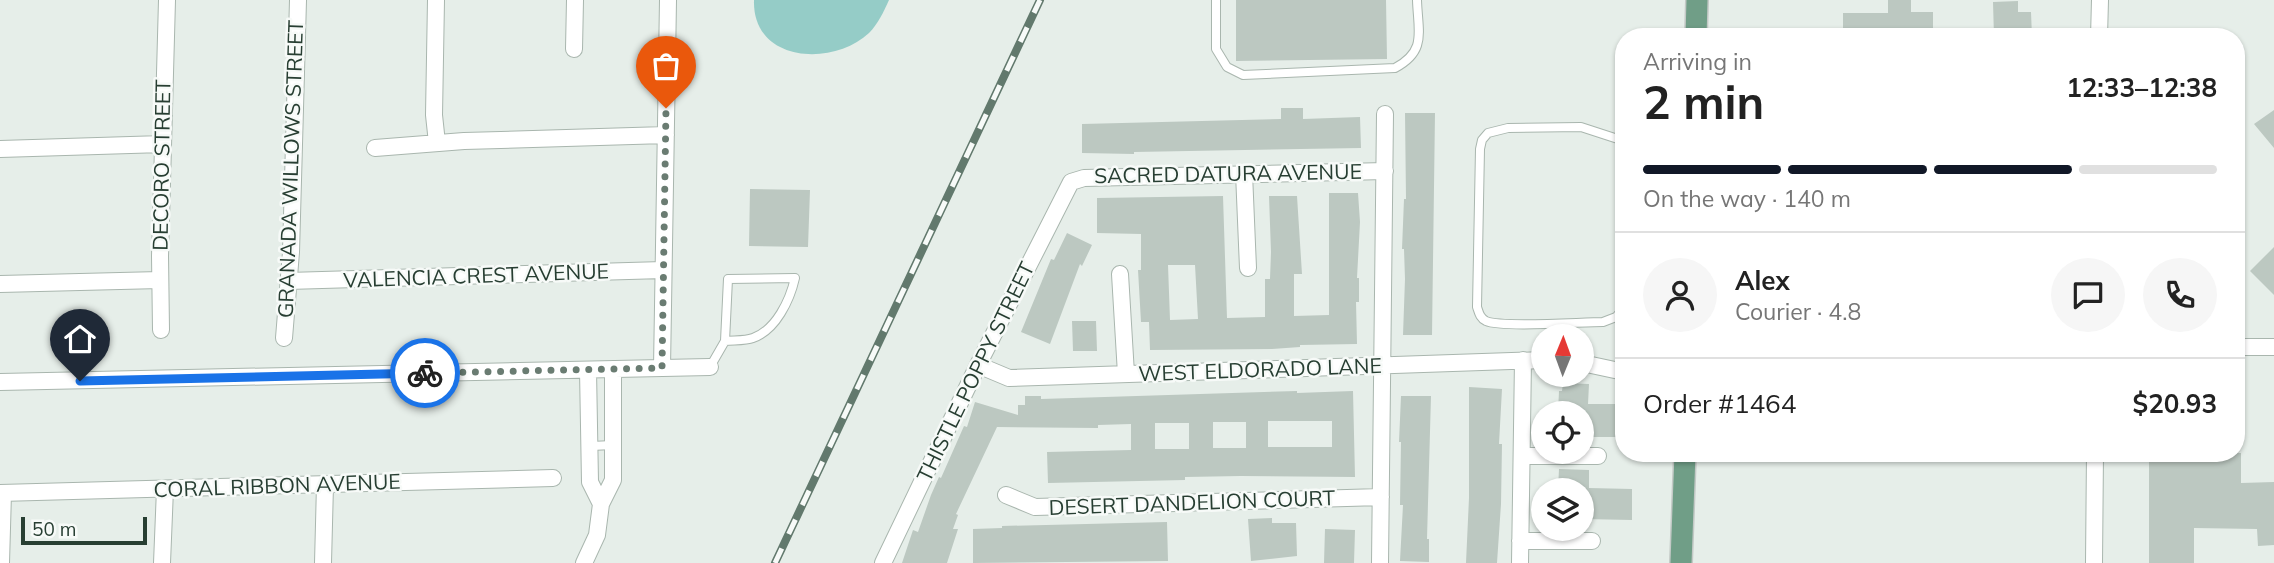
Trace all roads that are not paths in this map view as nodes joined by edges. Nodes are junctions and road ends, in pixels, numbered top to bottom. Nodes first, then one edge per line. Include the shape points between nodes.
1 (167, 0) edge
2 (298, 0) edge
3 (436, 0) edge
4 (575, 0) edge
5 (668, 0) edge
6 (1216, 0) edge
7 (1418, 0) edge
8 (1697, 0) edge
9 (2100, 0) edge
10 (1696, 28) edge
11 (2099, 28) edge
12 (573, 49) dead end
13 (1385, 114) dead end
14 (666, 135) junction
15 (1615, 138) edge
16 (163, 144) junction
17 (437, 144) junction
18 (375, 148) dead end
19 (0, 149) edge
20 (1385, 171) junction
21 (1244, 173) junction
22 (1071, 182) joint
23 (1248, 268) dead end
24 (663, 270) junction
25 (1120, 274) dead end
26 (160, 280) junction
27 (288, 281) junction
28 (0, 284) edge
29 (1615, 317) edge
30 (161, 330) dead end
31 (284, 338) dead end
32 (724, 341) junction
33 (2245, 346) edge
34 (2274, 347) edge
35 (1524, 360) junction
36 (1531, 360) edge
37 (978, 365) junction
38 (1594, 366) edge
39 (710, 367) joint
40 (1384, 367) junction
41 (662, 368) junction
42 (613, 369) junction
43 (588, 370) junction
44 (1615, 370) edge
45 (1126, 374) junction
46 (0, 383) edge
47 (613, 445) junction
48 (591, 446) junction
49 (1522, 456) junction
50 (1598, 456) dead end
51 (1685, 462) edge
52 (2095, 462) edge
53 (553, 478) dead end
54 (326, 485) junction
55 (165, 489) junction
56 (2, 493) edge
57 (1006, 495) dead end
58 (1381, 497) junction
59 (601, 504) junction
60 (1520, 541) junction
61 (1531, 541) edge
62 (1, 563) edge
63 (162, 563) edge
64 (323, 563) edge
65 (584, 563) edge
66 (883, 563) edge
67 (1380, 563) edge
68 (1520, 563) edge
69 (1681, 563) edge
70 (2094, 563) edge

1 - 16 street, DECORO STREET
2 - 27 street, GRANADA WILLOWS STREET
3 - 17 street via 433,115
4 - 12 street
5 - 14 street
6 - 7 lane via 1216,49 1227,67 1242,75 1395,68 1409,61 1418,49
8 - 10 main road
9 - 11 street
13 - 20 street
14 - 17 street
14 - 24 street
15 - 29 lane via 1581,127 1508,128 1488,133 1482,140 1477,307 1486,321 1505,324 1603,322
16 - 19 street
16 - 26 street, DECORO STREET
17 - 18 street
20 - 21 street, SACRED DATURA AVENUE
20 - 40 street
21 - 22 street, SACRED DATURA AVENUE
21 - 23 street
22 - 37 street, THISTLE POPPY STREET
24 - 27 street, VALENCIA CREST AVENUE
24 - 41 street
25 - 45 street
26 - 28 street
26 - 30 street, DECORO STREET
27 - 31 street, GRANADA WILLOWS STREET
32 - 32 lane via 728,279 795,278 791,296 773,323 754,338
32 - 39 lane
33 - 34 street
35 - 36 street, WEST ELDORADO LANE
35 - 40 street, WEST ELDORADO LANE
35 - 49 street
37 - 45 street, WEST ELDORADO LANE via 1009,378
37 - 66 street, THISTLE POPPY STREET
38 - 44 street
39 - 41 street
40 - 45 street, WEST ELDORADO LANE
40 - 58 street
41 - 42 street
42 - 43 street
42 - 47 street
43 - 46 street
43 - 48 street
47 - 48 lane
47 - 59 street via 613,480
48 - 59 street via 590,482
49 - 50 street
49 - 60 street
51 - 69 main road
52 - 70 street
53 - 54 street, CORAL RIBBON AVENUE
54 - 55 street, CORAL RIBBON AVENUE
54 - 64 street
55 - 56 street, CORAL RIBBON AVENUE
55 - 63 street
56 - 62 street
57 - 58 street, DESERT DANDELION COURT via 1035,507
58 - 67 street
59 - 65 street via 597,535
60 - 61 street
60 - 68 street

